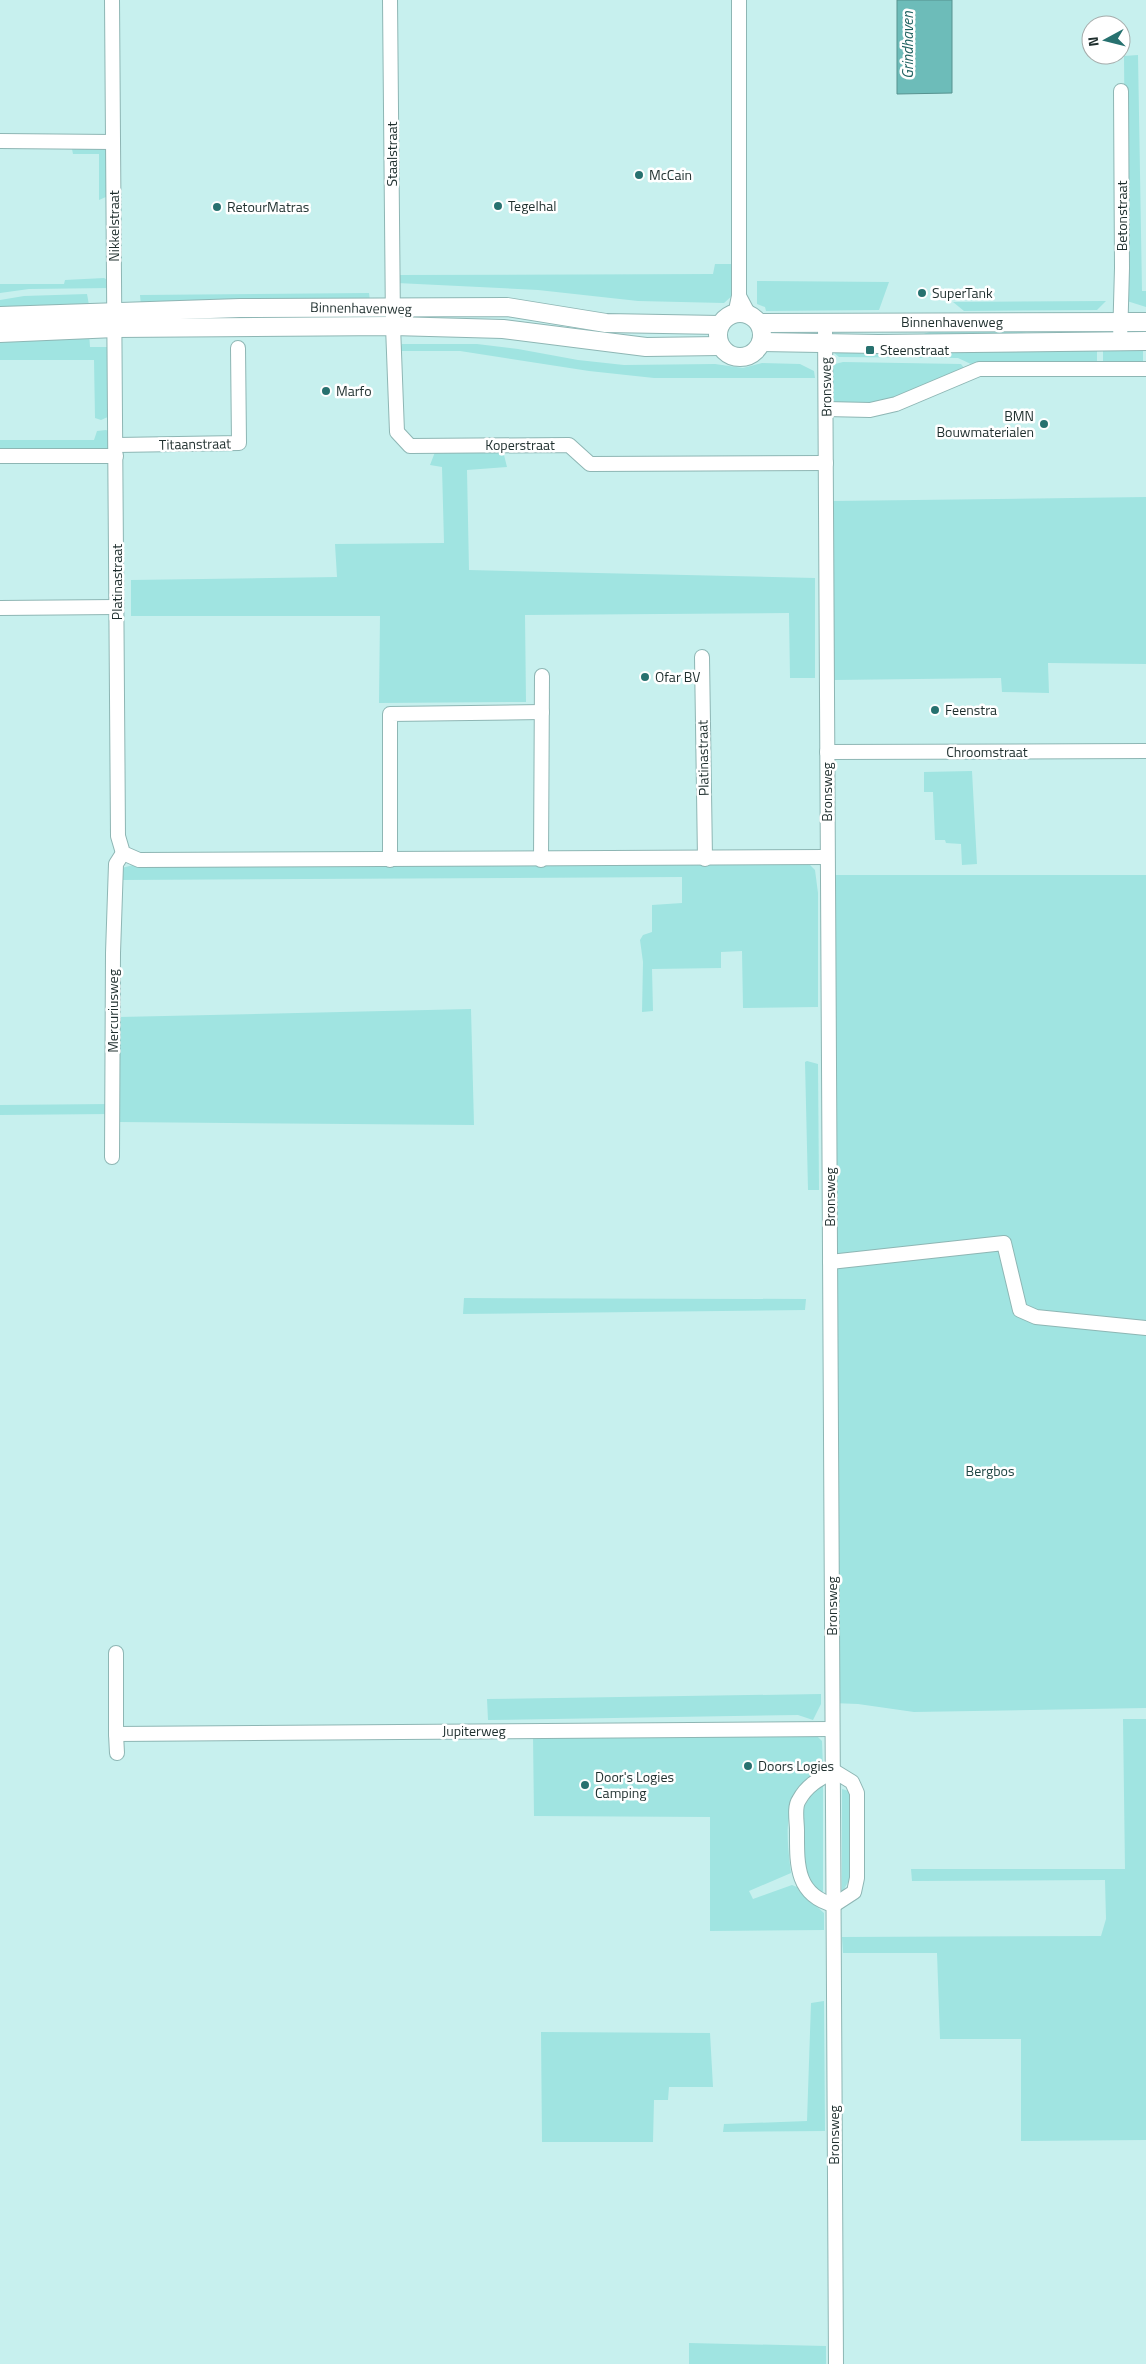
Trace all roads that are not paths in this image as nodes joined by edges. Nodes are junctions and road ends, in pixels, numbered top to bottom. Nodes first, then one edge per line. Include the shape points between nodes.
1 (112, 0) edge
2 (390, 0) edge
3 (739, 0) edge
4 (1121, 91) dead end
5 (0, 141) edge
6 (112, 142) junction
7 (0, 316) edge
8 (393, 317) junction
9 (747, 318) junction
10 (114, 319) junction
11 (1121, 322) junction
12 (1146, 322) edge
13 (825, 323) junction
14 (720, 325) junction
15 (0, 333) edge
16 (1120, 341) junction
17 (1146, 341) edge
18 (761, 342) junction
19 (825, 344) junction
20 (720, 346) junction
21 (238, 348) dead end
22 (1146, 369) edge
23 (826, 409) junction
24 (116, 450) junction
25 (0, 456) edge
26 (826, 463) junction
27 (116, 606) junction
28 (0, 608) edge
29 (702, 657) dead end
30 (542, 676) dead end
31 (542, 712) junction
32 (1146, 751) edge
33 (827, 752) junction
34 (827, 857) junction
35 (119, 858) junction
36 (705, 859) junction
37 (390, 860) junction
38 (541, 860) junction
39 (112, 1157) dead end
40 (830, 1262) junction
41 (1146, 1328) edge
42 (116, 1653) dead end
43 (832, 1729) junction
44 (116, 1734) junction
45 (117, 1753) dead end
46 (834, 1771) junction
47 (834, 1905) junction
48 (836, 2364) edge

1 - 6 street, Nikkelstraat
2 - 8 street, Staalstraat
3 - 9 street via 740,296
4 - 11 street, Betonstraat
5 - 6 street
6 - 10 street, Nikkelstraat
7 - 10 main road, Binnenhavenweg
8 - 10 main road, Binnenhavenweg via 331,306
8 - 14 main road, Binnenhavenweg via 507,307 606,323
8 - 20 main road, Binnenhavenweg via 646,347
8 - 26 street, Koperstraat via 396,432 410,446 563,444 569,445 590,464
9 - 13 main road, Binnenhavenweg
9 - 14 main road via 726,318
9 - 18 main road via 762,334
10 - 15 main road, Binnenhavenweg
10 - 24 street, Platinastraat
11 - 12 main road, Binnenhavenweg
11 - 13 main road, Binnenhavenweg
11 - 16 street, Betonstraat
13 - 19 street, Bronsweg
14 - 20 main road
16 - 17 main road, Binnenhavenweg
16 - 19 main road, Binnenhavenweg
18 - 19 main road, Binnenhavenweg
18 - 20 main road via 752,354 741,357 726,352
19 - 23 street, Bronsweg
21 - 24 street, Titaanstraat via 239,443
22 - 23 street via 979,369 896,404 870,410
23 - 26 street, Bronsweg
24 - 25 street, Titaanstraat
24 - 27 street, Platinastraat
26 - 33 street, Bronsweg
27 - 28 street
27 - 35 street, Platinastraat
29 - 36 street, Platinastraat
30 - 31 street
31 - 37 street via 390,714
31 - 38 street
32 - 33 street, Chroomstraat
33 - 34 street, Bronsweg
34 - 36 street
34 - 40 street, Bronsweg
35 - 37 street
35 - 39 street, Mercuriusweg via 113,953
36 - 38 street
37 - 38 street
40 - 41 street via 1004,1243 1020,1310 1036,1317
40 - 43 street, Bronsweg
42 - 44 street
43 - 44 street, Jupiterweg
43 - 46 street, Bronsweg
44 - 45 street
46 - 47 street, Bronsweg
46 - 47 street via 852,1782 857,1793 857,1878 854,1892
46 - 47 street via 811,1784 797,1802 796,1814 799,1876 808,1890
47 - 48 street, Bronsweg

